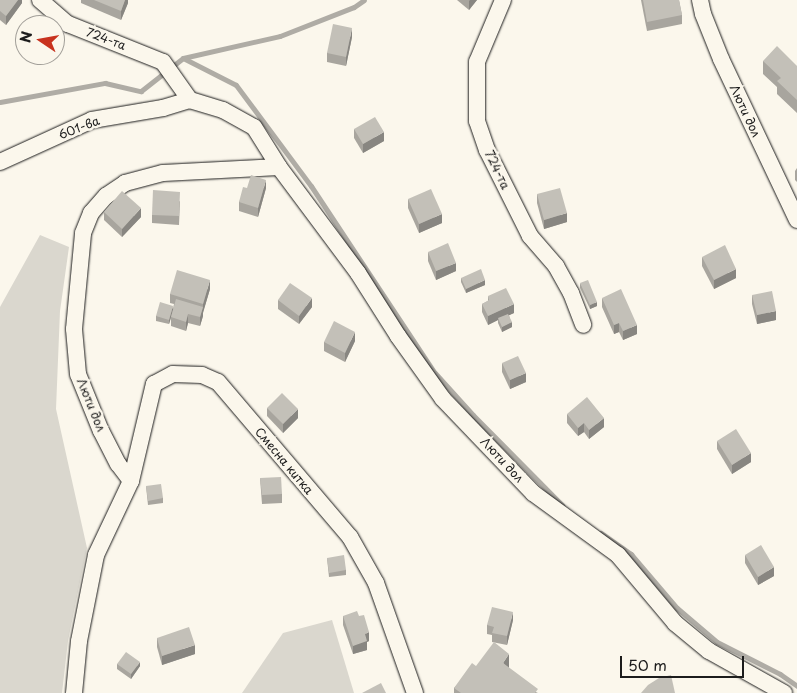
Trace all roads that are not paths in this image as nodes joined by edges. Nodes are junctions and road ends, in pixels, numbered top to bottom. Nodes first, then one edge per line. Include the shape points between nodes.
1 (40, 0) edge
2 (502, 0) edge
3 (700, 0) edge
4 (190, 100) junction
5 (0, 162) edge
6 (279, 166) junction
7 (797, 220) edge
8 (583, 325) dead end
9 (131, 481) junction
10 (74, 693) edge
11 (414, 693) edge
12 (784, 693) edge

1 - 4 street, 724-та via 68,24 163,62
2 - 8 street, 724-та via 477,62 477,121 487,150 530,236 556,266
3 - 7 street, Люти дол via 721,59
4 - 5 street, 601-ва via 92,120
4 - 6 street, Люти дол via 223,110 254,127
6 - 9 street, Люти дол via 163,173 125,183 106,196 91,213 83,233 74,329 78,374 101,431
6 - 12 street, Люти дол via 358,273 443,399 533,493 618,555 675,622 709,651
9 - 10 street via 96,555 79,641
9 - 11 street, Смесна китка via 154,384 173,374 202,374 218,382 350,537 376,583

